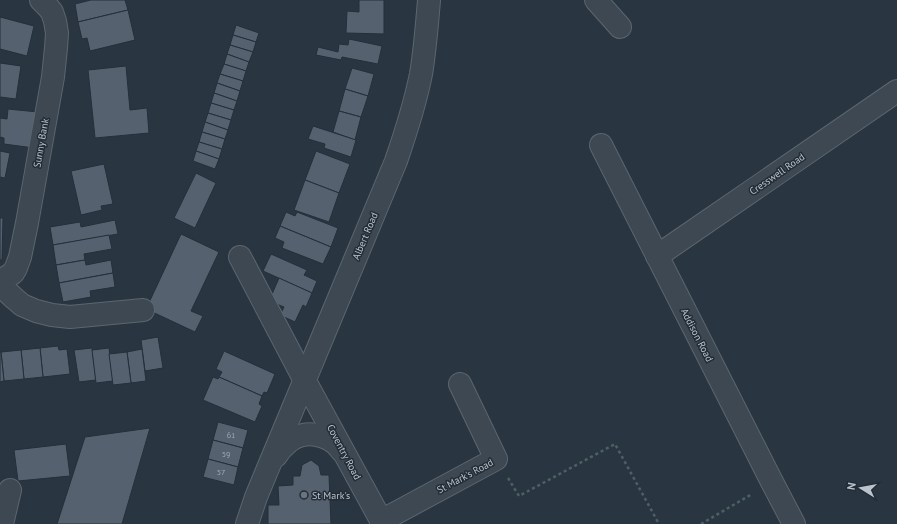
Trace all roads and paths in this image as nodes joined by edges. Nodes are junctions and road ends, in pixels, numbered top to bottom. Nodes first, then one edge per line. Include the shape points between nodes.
1 (41, 0) edge
2 (429, 0) edge
3 (596, 0) edge
4 (620, 27) dead end
5 (897, 91) edge
6 (601, 145) dead end
7 (657, 256) junction
8 (240, 257) dead end
9 (0, 280) edge
10 (0, 285) edge
11 (143, 310) dead end
12 (305, 380) junction
13 (460, 384) dead end
14 (346, 456) junction
15 (496, 459) junction
16 (270, 463) junction
17 (772, 482) junction
18 (10, 490) dead end
19 (382, 523) edge
20 (2, 524) edge
21 (247, 524) edge
22 (659, 524) edge
23 (701, 524) edge
24 (794, 524) edge

1 - 9 street, Sunny Bank via 52,12 57,32 53,77 20,257 13,273
2 - 12 street, Albert Road via 421,73 408,128
3 - 4 street
5 - 7 street, Cresswell Road
6 - 7 street, Addison Road
7 - 17 street, Addison Road
8 - 12 street, Coventry Road
10 - 11 street via 22,305 52,315 70,317
12 - 14 street, Coventry Road
12 - 16 street, Albert Road
13 - 15 street, St Mark's Road
14 - 16 street, Albert Road via 332,441 320,436 303,434 284,446
14 - 19 street, Coventry Road
15 - 19 street, St Mark's Road
15 - 22 path via 519,496 615,444
16 - 21 street, Albert Road
17 - 23 path
17 - 24 street, Addison Road
18 - 20 street

